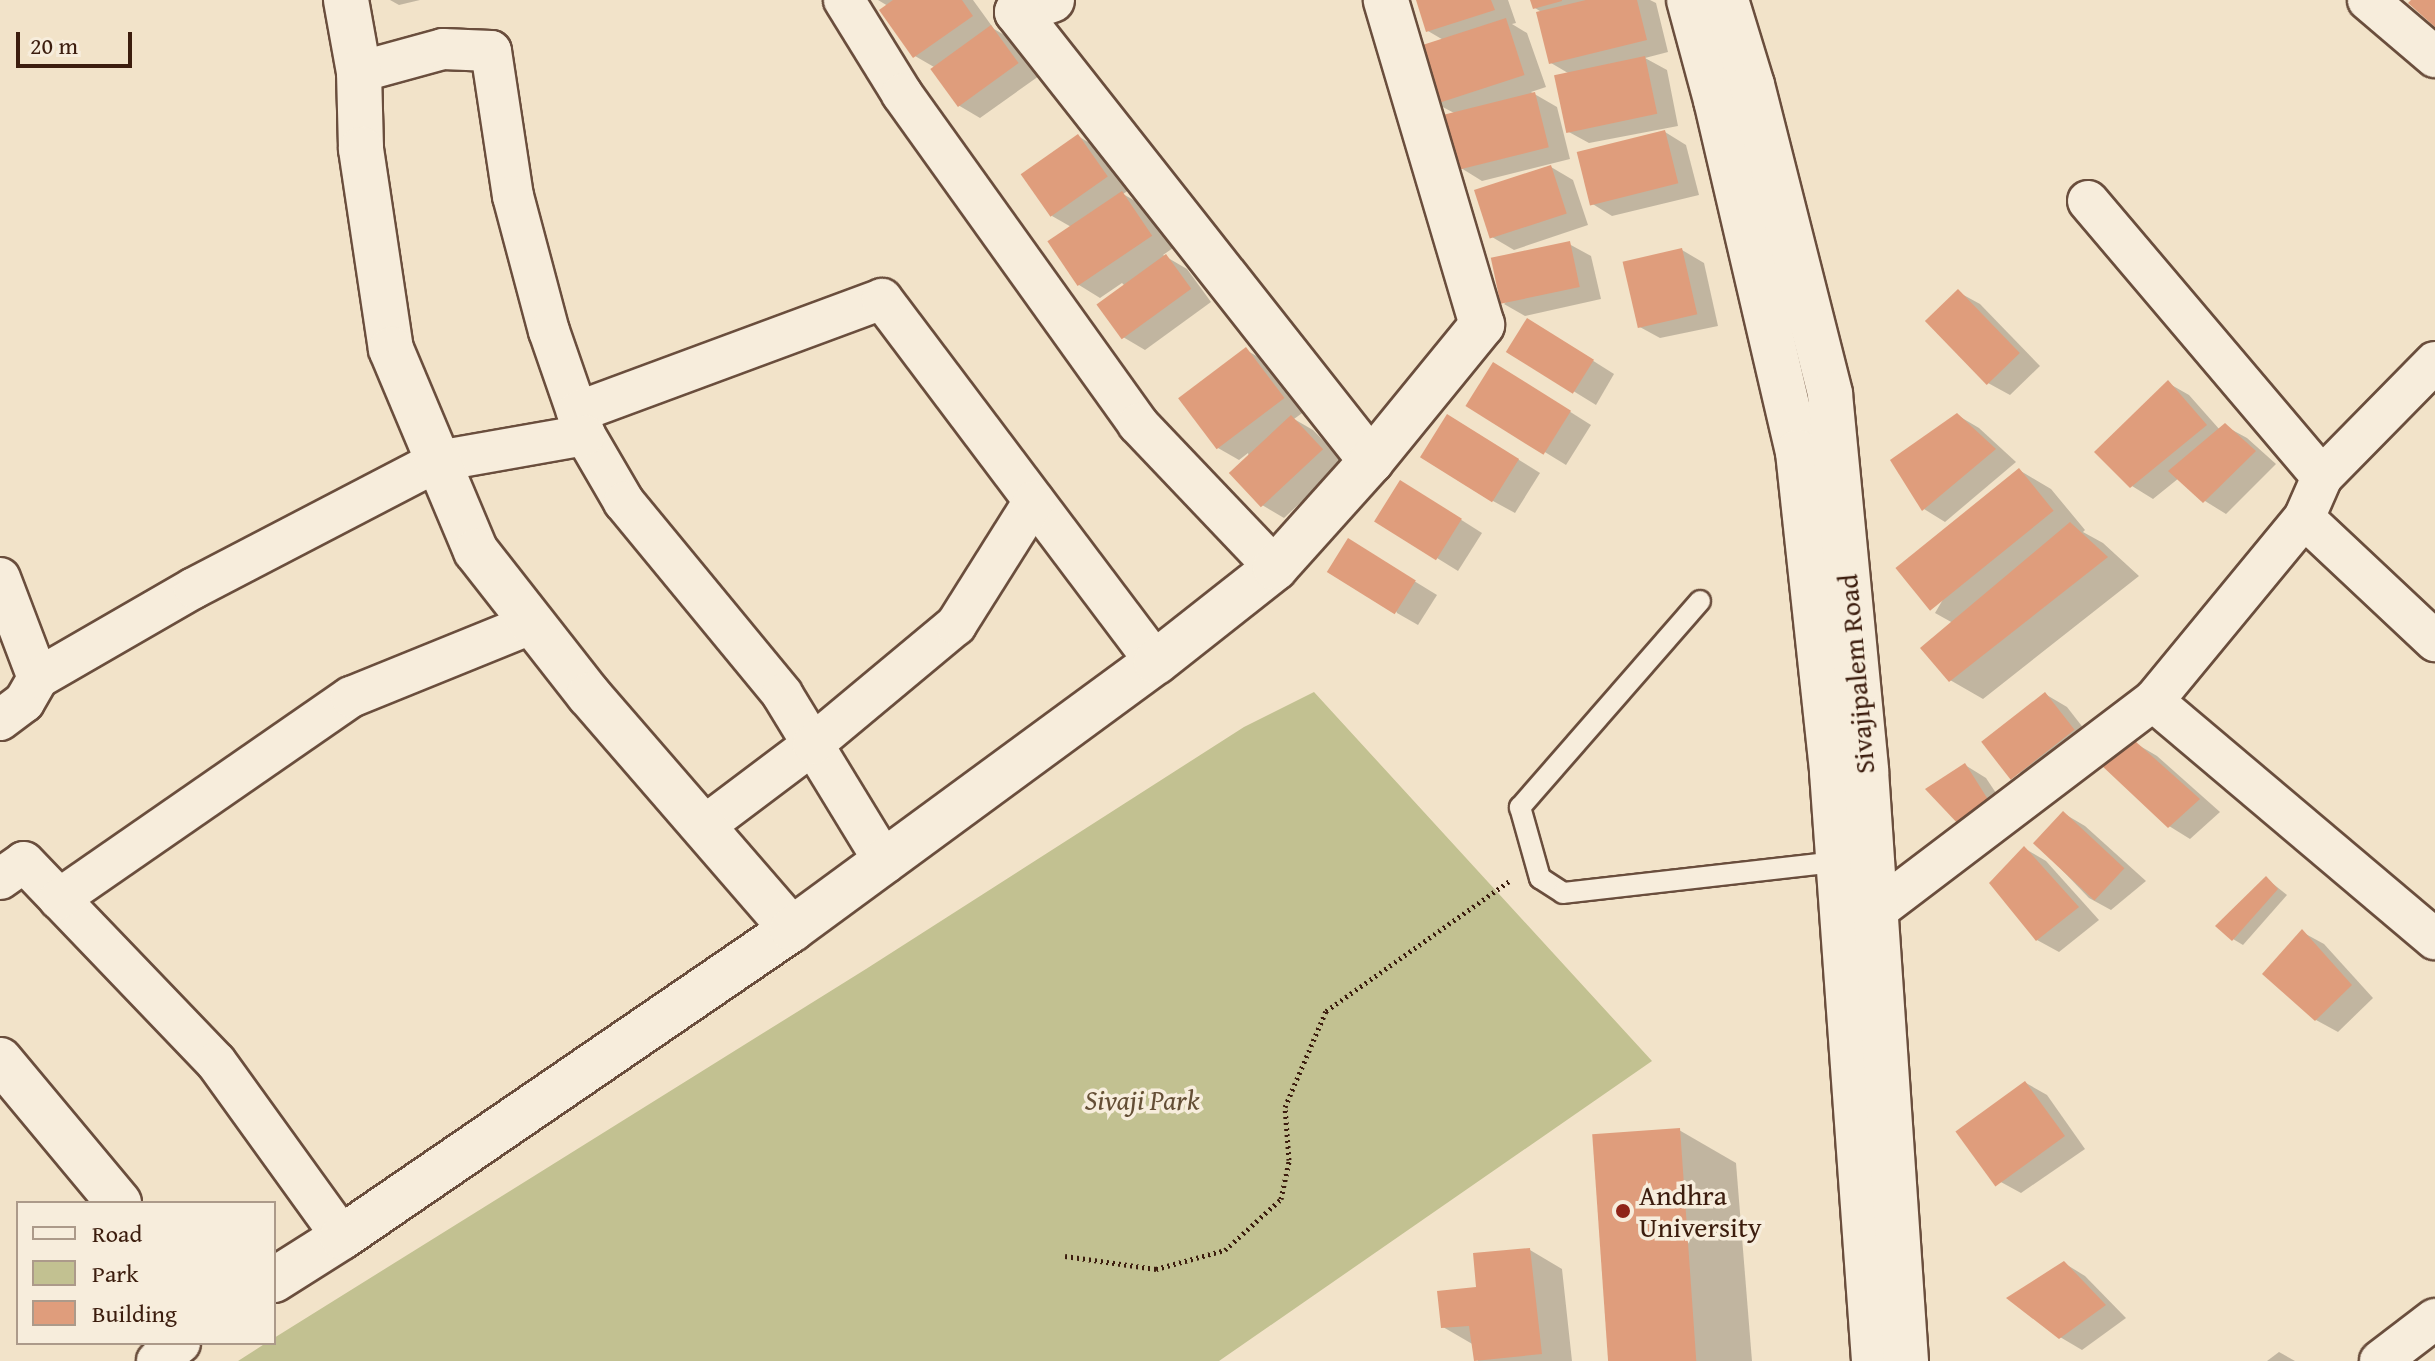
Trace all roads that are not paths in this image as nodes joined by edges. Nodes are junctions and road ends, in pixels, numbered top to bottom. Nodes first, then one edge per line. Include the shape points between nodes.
1 (346, 0) edge
2 (844, 0) edge
3 (1386, 0) edge
4 (1689, 0) edge
5 (1726, 0) edge
6 (2368, 0) edge
7 (1026, 4) edge
8 (2435, 57) edge
9 (359, 72) junction
10 (2088, 201) dead end
11 (2435, 362) edge
12 (581, 424) junction
13 (438, 461) junction
14 (1371, 461) junction
15 (2322, 477) junction
16 (1034, 501) junction
17 (2304, 518) junction
18 (1275, 568) junction
19 (0, 578) edge
20 (1700, 601) dead end
21 (533, 623) junction
22 (2435, 641) edge
23 (1156, 662) junction
24 (38, 678) junction
25 (2153, 701) junction
26 (0, 720) edge
27 (813, 744) junction
28 (703, 827) junction
29 (1855, 861) junction
30 (885, 863) junction
31 (0, 879) edge
32 (59, 899) junction
33 (1859, 914) junction
34 (792, 929) junction
35 (2435, 939) edge
36 (5, 1074) edge
37 (117, 1201) edge
38 (342, 1237) junction
39 (276, 1279) edge
40 (2435, 1319) edge
41 (177, 1345) edge
42 (157, 1361) edge
43 (1874, 1361) edge
44 (1906, 1361) edge
45 (2380, 1361) edge

1 - 9 street
2 - 18 street via 902,94 1138,424
3 - 14 street via 1482,325
4 - 29 street, Sivajipalem Road via 1798,452
5 - 29 street, Sivajipalem Road via 1830,394
6 - 8 street
7 - 14 street
9 - 12 street via 443,49 491,51 513,196 549,331
9 - 13 street via 361,149 391,349
10 - 15 street
11 - 15 street
12 - 13 street
12 - 16 street via 882,299
12 - 27 street via 624,502 782,694
13 - 21 street via 476,551
13 - 24 street via 194,588
14 - 18 street
15 - 17 street
16 - 23 street
16 - 27 street via 956,625
17 - 22 street
17 - 25 street
18 - 23 street
19 - 24 street
20 - 29 lane via 1520,807 1540,878 1563,893
21 - 28 street
21 - 32 street via 351,697
23 - 30 street
24 - 26 street via 24,702
25 - 33 street
25 - 35 street
27 - 28 street
27 - 30 street
28 - 34 street
29 - 33 street, Sivajipalem Road
30 - 34 street
31 - 32 street via 24,862
32 - 38 street via 216,1062
33 - 43 street, Sivajipalem Road
33 - 44 street, Sivajipalem Road
34 - 38 street
36 - 37 street
38 - 39 street
40 - 45 street
41 - 42 street

